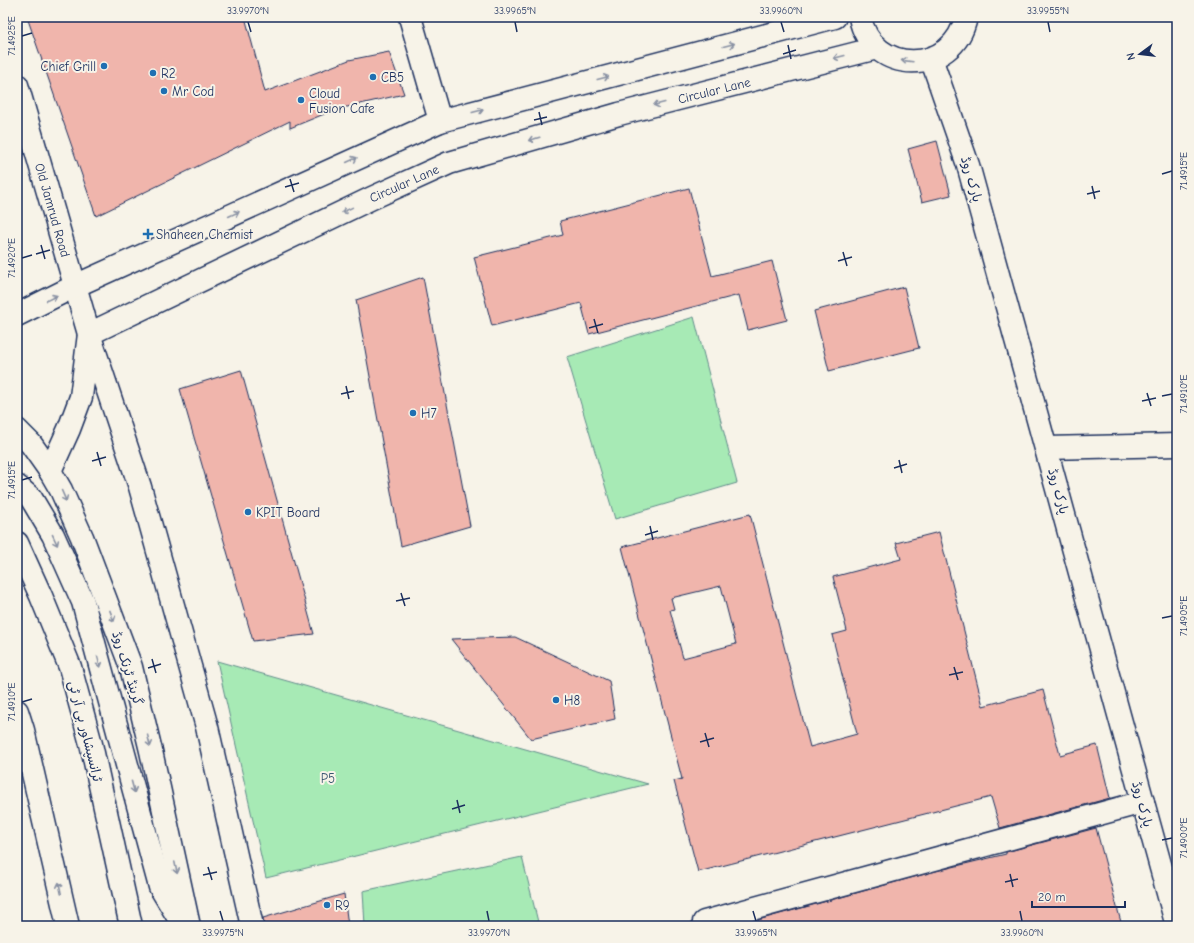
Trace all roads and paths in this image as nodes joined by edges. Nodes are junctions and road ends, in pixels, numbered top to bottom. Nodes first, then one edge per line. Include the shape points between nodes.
1 (410, 17) edge
2 (834, 17) edge
3 (860, 17) edge
4 (970, 18) edge
5 (877, 48) junction
6 (931, 58) junction
7 (17, 85) edge
8 (440, 121) junction
9 (75, 286) junction
10 (17, 315) edge
11 (89, 334) junction
12 (17, 430) edge
13 (1177, 446) edge
14 (1047, 448) junction
15 (50, 471) junction
16 (17, 486) edge
17 (17, 543) edge
18 (17, 711) edge
19 (1143, 802) junction
20 (704, 922) dead end
21 (68, 926) edge
22 (131, 926) edge
23 (183, 926) edge
24 (189, 926) edge
25 (252, 926) edge
26 (1177, 926) edge

1 - 8 main road
8 -> 2 main road
3 - 5 main road via 865,32
4 - 6 main road via 953,43
6 -> 5 main road via 914,62 905,61 887,56
5 -> 11 main road, Circular Lane via 619,114 449,163
6 - 14 main road, پارک روڈ via 968,165
7 - 9 main road, Old Jamrud Road
9 -> 8 main road
10 -> 9 main road
9 - 11 main road, Old Jamrud Road
11 - 15 main road via 81,397
11 - 25 main road, Old Jamrud Road via 140,487 203,712
12 - 15 main road, گرینڈ ٹرنک روڈ via 31,444
13 - 14 main road
14 - 19 main road, پارک روڈ
15 -> 24 main road, گرینڈ ٹرنک روڈ via 82,537 130,667 151,750
16 -> 23 main road via 31,498 53,535 83,602 160,887
17 - 22 main road, ٹرانسپشاور بی آر ٹی via 70,667 91,744
21 -> 18 main road
19 - 20 main road
19 - 26 main road, پارک روڈ

